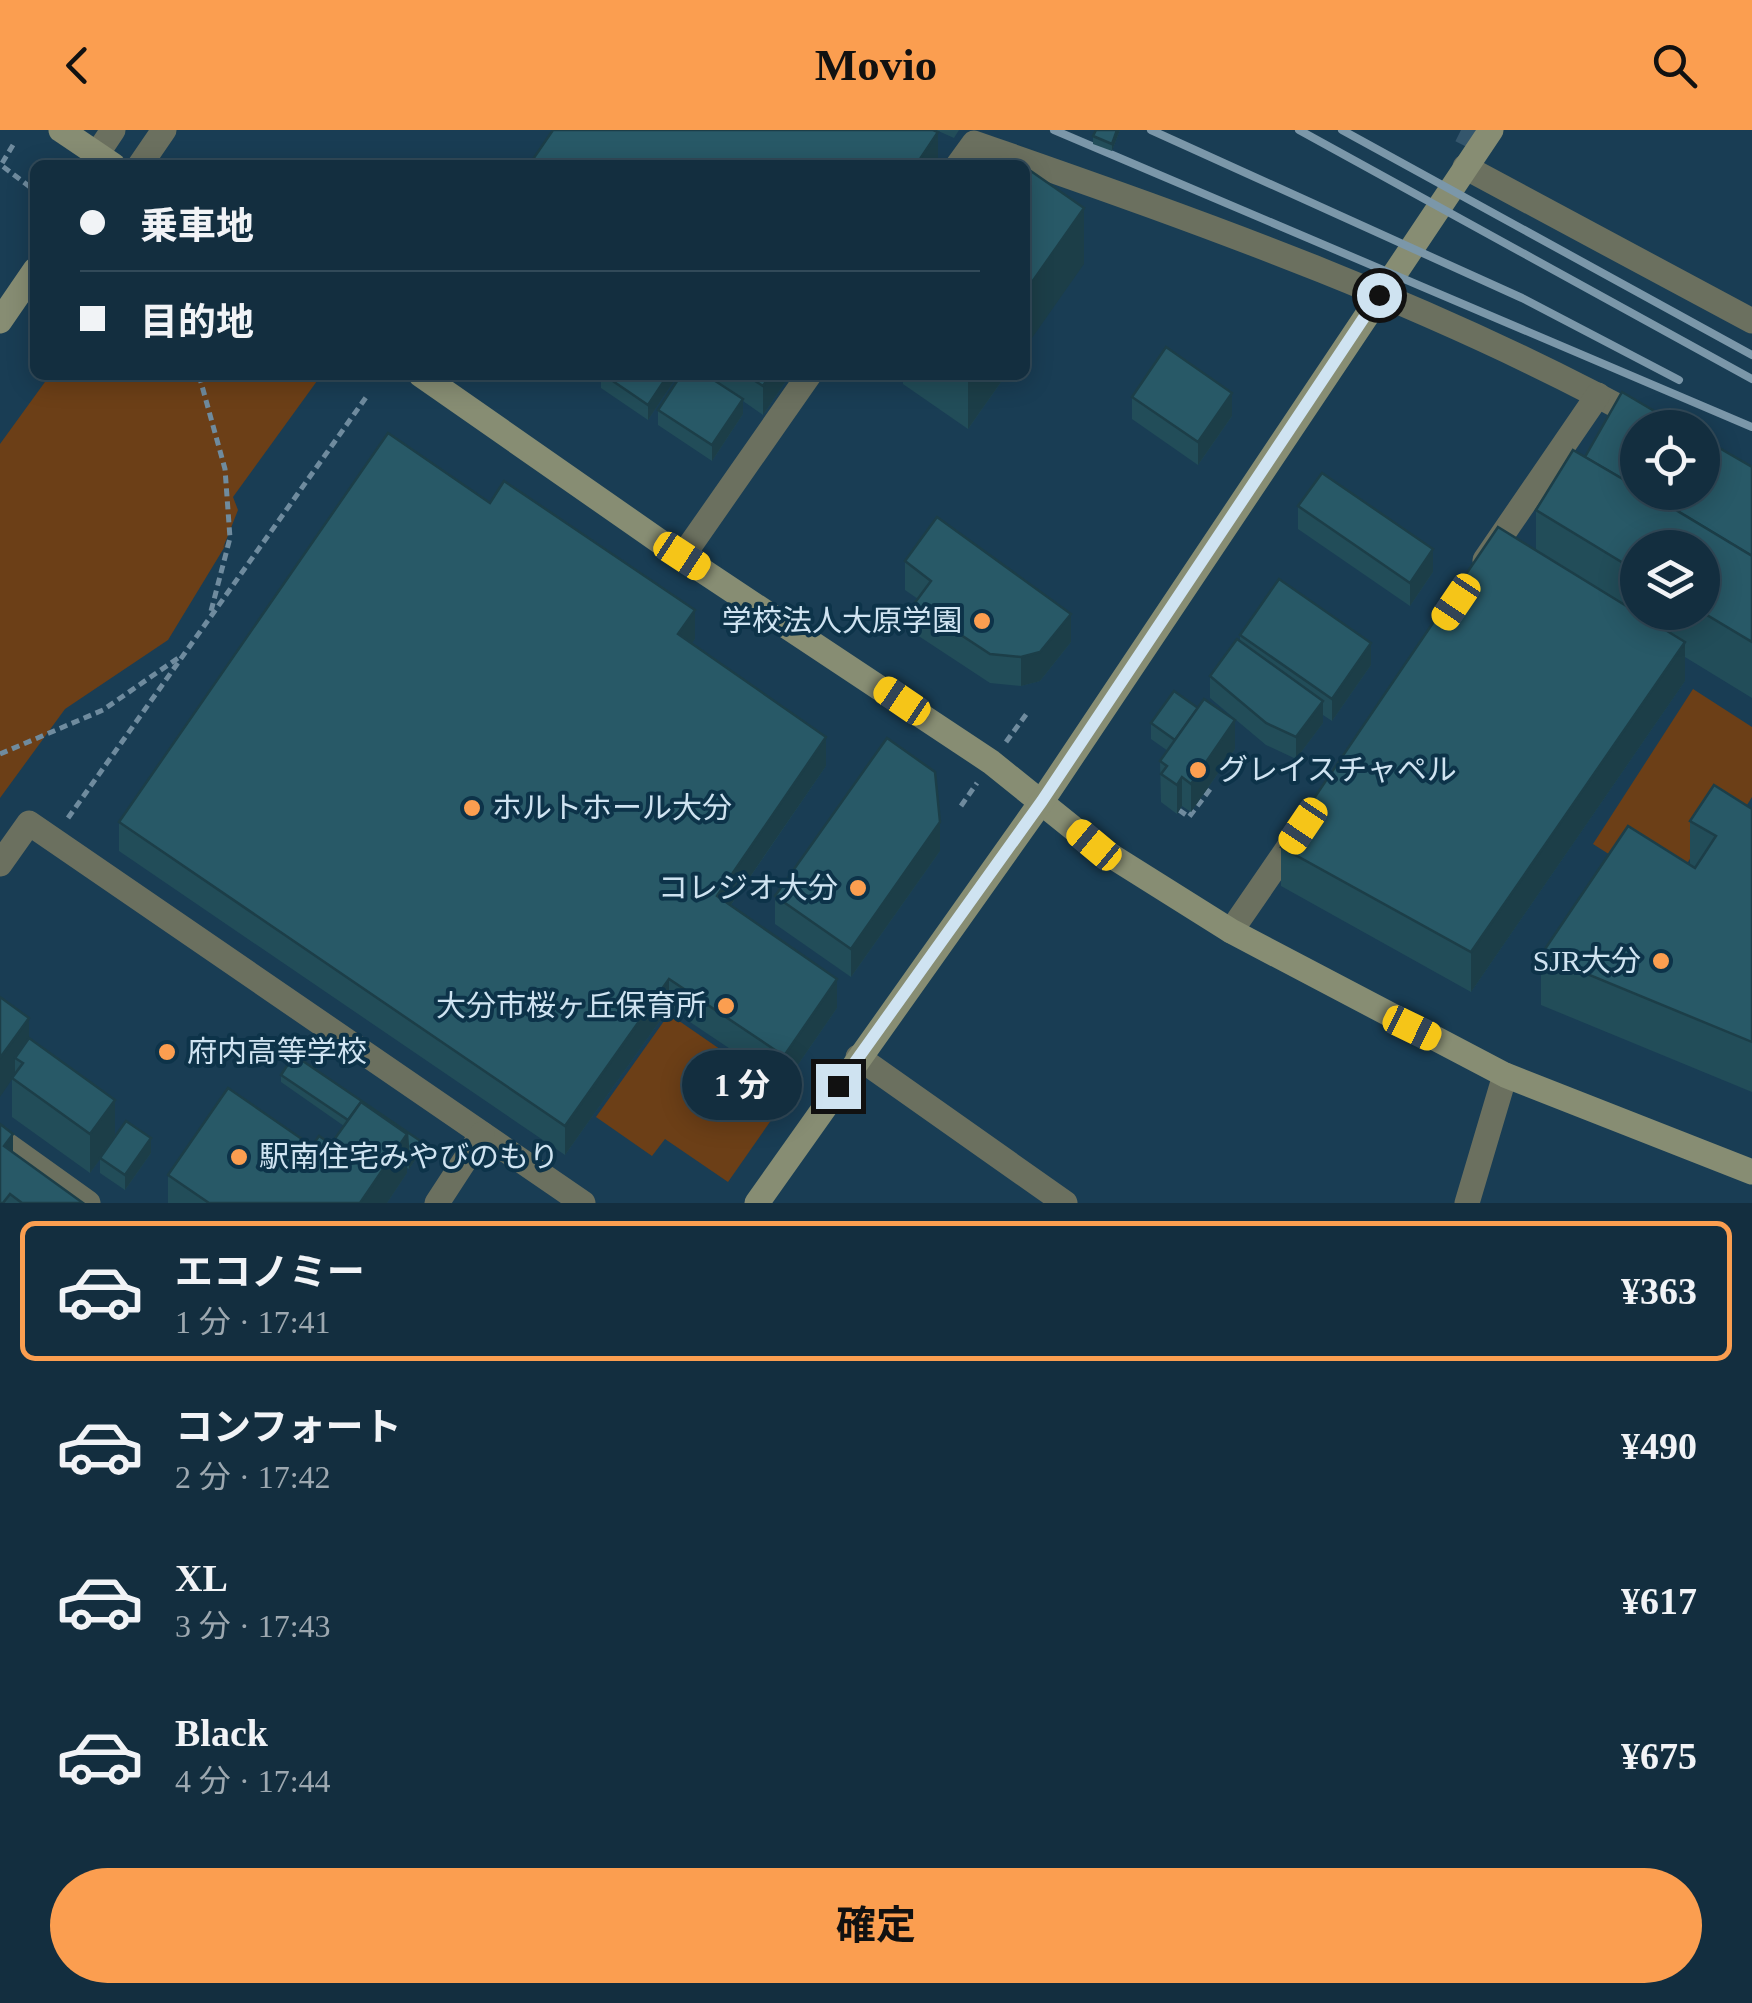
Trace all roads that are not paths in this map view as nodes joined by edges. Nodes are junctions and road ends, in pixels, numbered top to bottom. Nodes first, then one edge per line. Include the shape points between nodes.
1 (61, 130) edge
2 (113, 130) edge
3 (164, 130) edge
4 (1491, 130) edge
5 (103, 160) edge
6 (106, 160) edge
7 (143, 160) edge
8 (962, 160) edge
9 (1021, 160) edge
10 (1030, 163) edge
11 (1465, 167) junction
12 (30, 277) edge
13 (1379, 295) junction
14 (1752, 321) edge
15 (0, 322) edge
16 (428, 380) edge
17 (805, 380) edge
18 (1598, 394) junction
19 (1626, 410) edge
20 (682, 556) junction
21 (1468, 586) edge
22 (1042, 801) junction
23 (1314, 810) edge
24 (0, 864) edge
25 (1231, 931) junction
26 (858, 1057) junction
27 (1505, 1074) junction
28 (482, 1134) junction
29 (0, 1140) edge
30 (1752, 1172) edge
31 (88, 1203) edge
32 (437, 1203) edge
33 (583, 1203) edge
34 (758, 1203) edge
35 (1065, 1203) edge
36 (1467, 1203) edge

1 - 5 street
2 - 6 street
3 - 7 street
4 - 11 street
8 - 9 street via 974,143
10 - 13 street
11 - 13 street
11 - 14 street
12 - 15 street
13 - 18 street
13 - 22 street
16 - 20 street
17 - 20 street
18 - 19 street
18 - 21 street
20 - 22 street
22 - 25 street via 1094,845
22 - 26 street
23 - 25 street
24 - 28 street via 28,823
25 - 27 street
26 - 34 street
26 - 35 street
27 - 30 street
27 - 36 street
28 - 32 street
28 - 33 street
29 - 31 street

